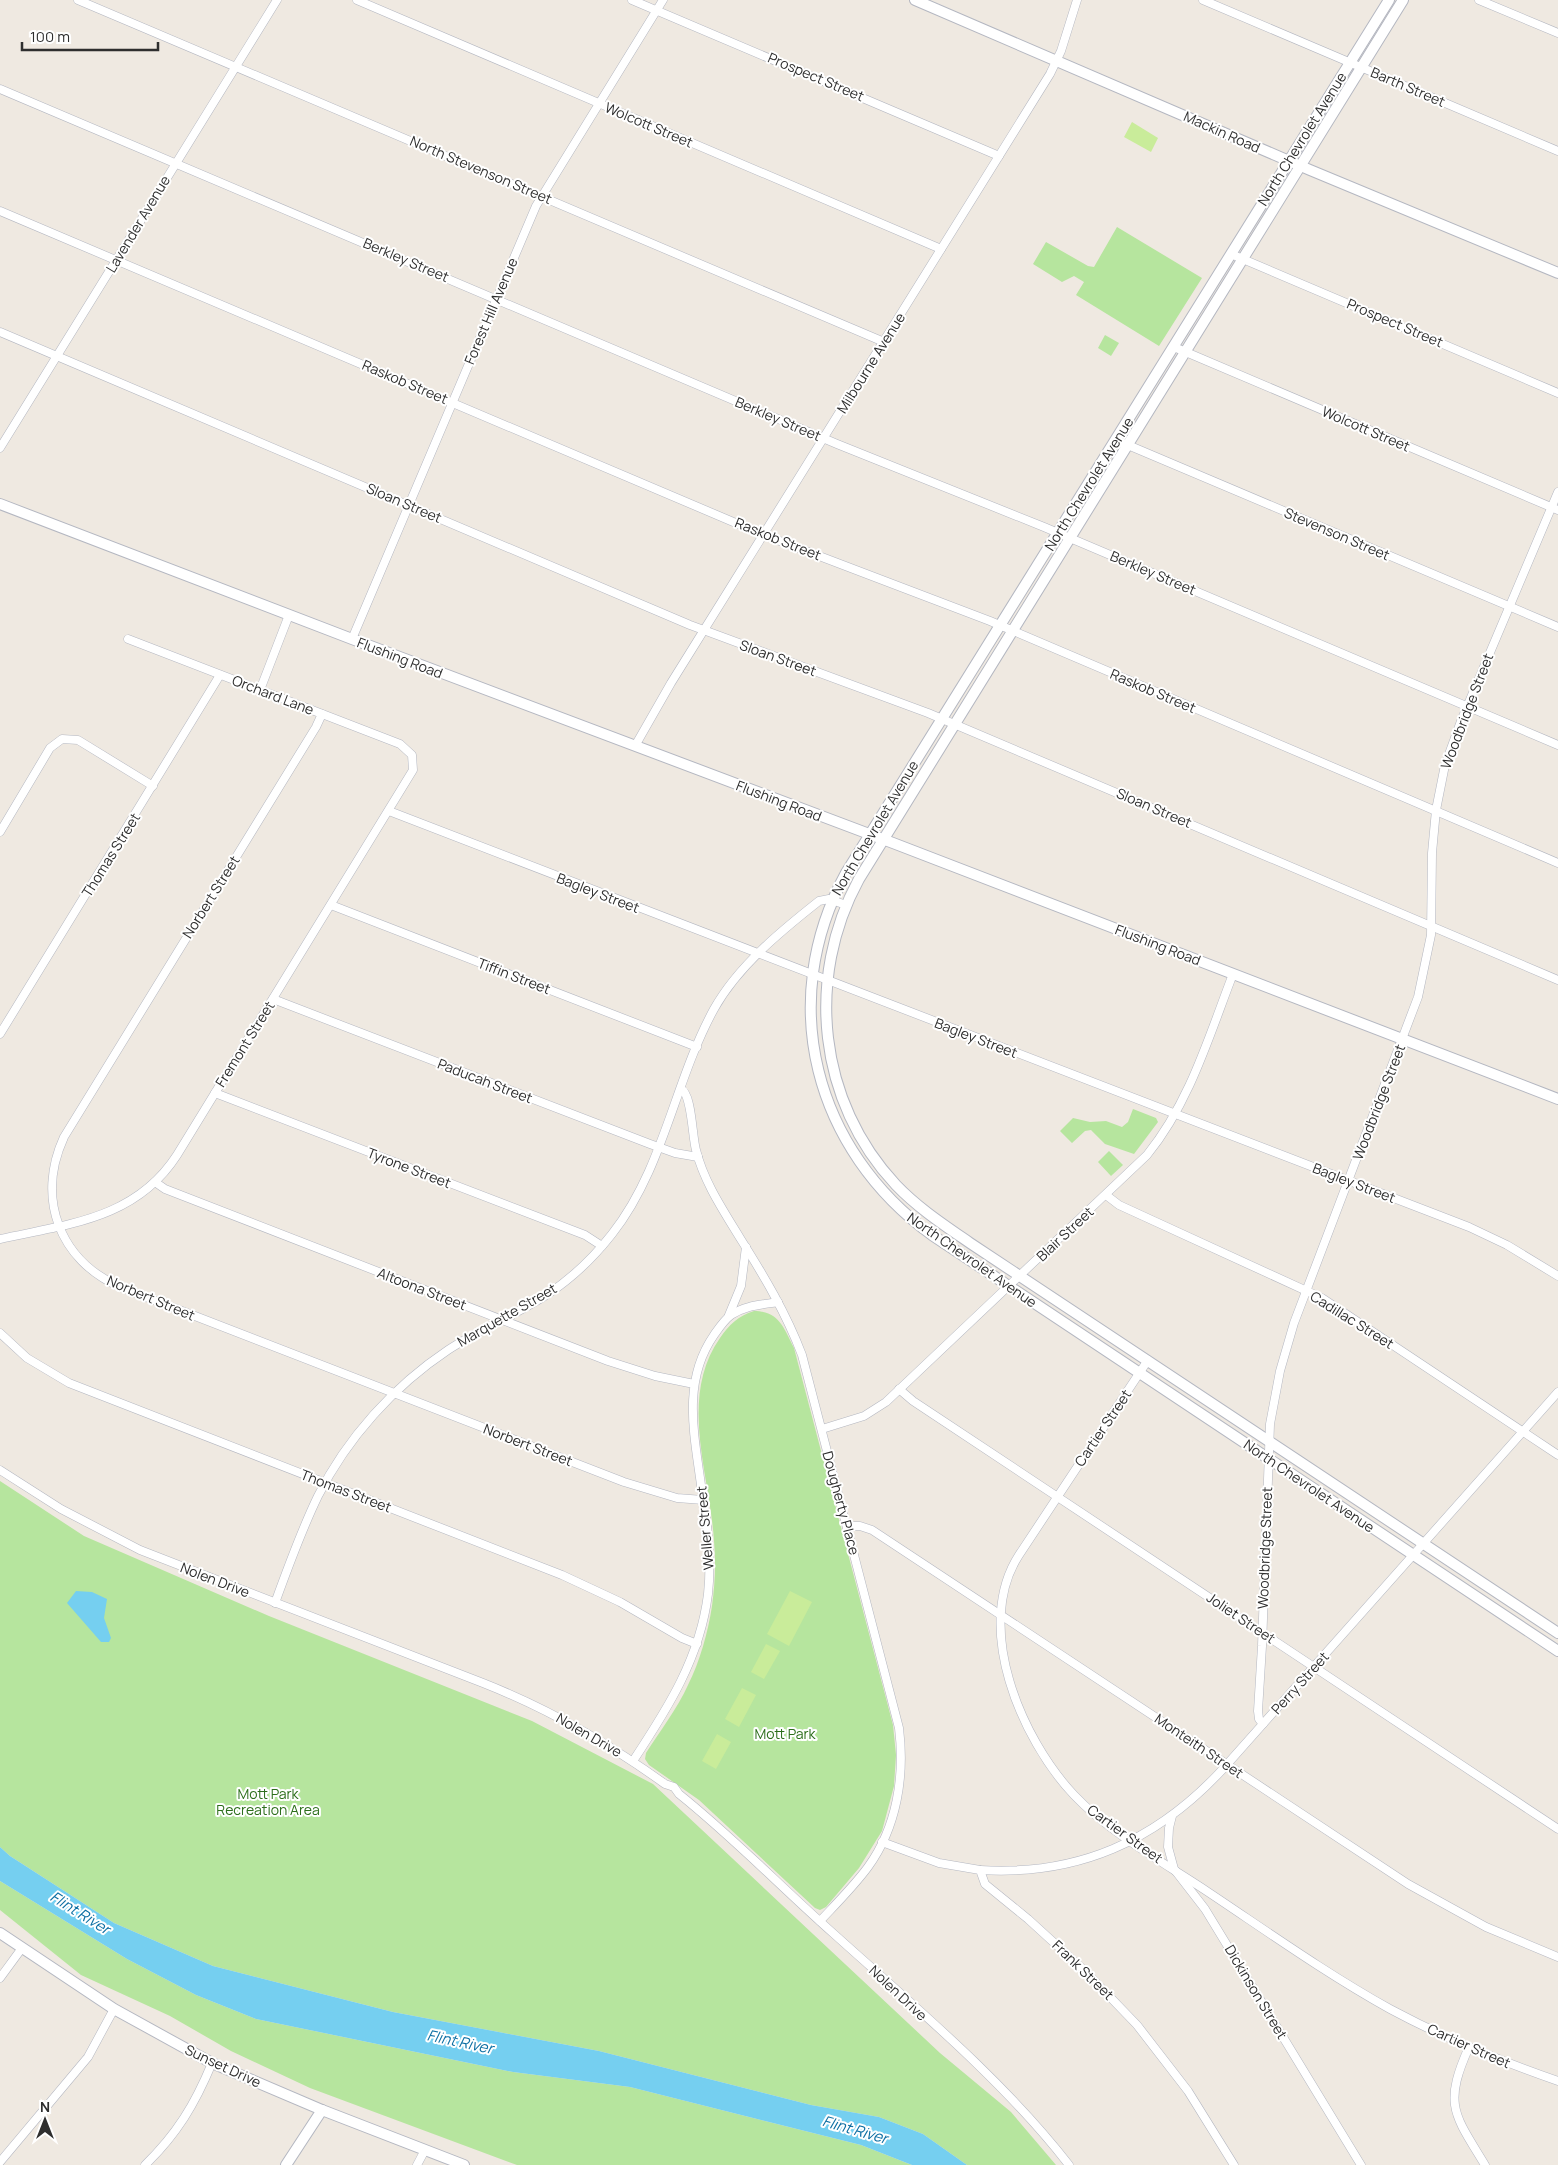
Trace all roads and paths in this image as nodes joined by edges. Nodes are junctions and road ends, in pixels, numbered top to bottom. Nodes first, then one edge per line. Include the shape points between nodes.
1 (78, 0) edge
2 (277, 0) edge
3 (357, 0) edge
4 (632, 0) edge
5 (664, 0) edge
6 (915, 0) edge
7 (1077, 0) edge
8 (1203, 0) edge
9 (1389, 0) edge
10 (1403, 0) edge
11 (1479, 0) edge
12 (657, 10) junction
13 (1558, 34) edge
14 (1057, 60) junction
15 (1350, 62) junction
16 (236, 66) junction
17 (1362, 68) junction
18 (0, 89) edge
19 (599, 103) junction
20 (1558, 151) edge
21 (999, 156) junction
22 (1288, 161) junction
23 (176, 162) junction
24 (1301, 166) junction
25 (542, 196) junction
26 (0, 211) edge
27 (941, 250) junction
28 (1231, 254) junction
29 (1243, 259) junction
30 (116, 260) junction
31 (1558, 273) edge
32 (496, 299) junction
33 (0, 332) edge
34 (884, 342) junction
35 (1174, 347) junction
36 (1185, 352) junction
37 (57, 356) junction
38 (1558, 393) edge
39 (452, 402) junction
40 (824, 438) junction
41 (1116, 440) junction
42 (1128, 445) junction
43 (0, 448) edge
44 (1558, 492) edge
45 (0, 504) edge
46 (408, 505) junction
47 (1555, 509) edge
48 (1058, 533) junction
49 (764, 535) junction
50 (1070, 538) junction
51 (1509, 607) junction
52 (288, 615) junction
53 (1000, 626) junction
54 (1558, 627) edge
55 (704, 631) junction
56 (1012, 631) junction
57 (128, 638) dead end
58 (352, 639) junction
59 (220, 675) junction
60 (260, 690) junction
61 (1467, 706) junction
62 (322, 714) junction
63 (942, 718) junction
64 (955, 724) junction
65 (62, 729) dead end
66 (64, 739) junction
67 (1558, 745) edge
68 (635, 746) junction
69 (412, 758) joint
70 (153, 786) junction
71 (1436, 810) junction
72 (389, 811) junction
73 (0, 832) edge
74 (869, 834) junction
75 (883, 840) junction
76 (1558, 863) edge
77 (832, 900) junction
78 (331, 905) junction
79 (846, 905) junction
80 (1431, 926) junction
81 (758, 954) junction
82 (1233, 974) junction
83 (813, 975) junction
84 (827, 980) junction
85 (1558, 980) edge
86 (273, 999) junction
87 (0, 1034) edge
88 (1403, 1040) junction
89 (697, 1046) junction
90 (681, 1089) junction
91 (215, 1092) junction
92 (1558, 1100) edge
93 (1175, 1114) junction
94 (658, 1147) junction
95 (698, 1157) junction
96 (875, 1160) junction
97 (863, 1169) junction
98 (1349, 1181) junction
99 (155, 1182) junction
100 (1106, 1195) junction
101 (59, 1226) junction
102 (0, 1239) edge
103 (602, 1246) junction
104 (746, 1247) junction
105 (1020, 1276) junction
106 (1558, 1276) edge
107 (1009, 1286) junction
108 (1307, 1291) junction
109 (778, 1302) junction
110 (728, 1317) junction
111 (502, 1320) junction
112 (0, 1333) edge
113 (1148, 1360) junction
114 (1139, 1373) junction
115 (694, 1384) junction
116 (900, 1389) junction
117 (1558, 1392) edge
118 (395, 1394) junction
119 (822, 1429) junction
120 (1523, 1431) junction
121 (1269, 1441) junction
122 (1558, 1455) edge
123 (1268, 1459) junction
124 (0, 1470) edge
125 (325, 1483) junction
126 (1057, 1497) junction
127 (703, 1500) junction
128 (847, 1526) junction
129 (1423, 1543) junction
130 (1413, 1555) junction
131 (275, 1603) junction
132 (1001, 1616) junction
133 (1262, 1632) junction
134 (1558, 1633) edge
135 (697, 1644) junction
136 (1557, 1648) edge
137 (1314, 1667) junction
138 (1263, 1724) junction
139 (633, 1761) junction
140 (1227, 1765) junction
141 (1172, 1816) junction
142 (1558, 1829) edge
143 (1131, 1841) junction
144 (882, 1842) junction
145 (1174, 1869) junction
146 (980, 1870) junction
147 (820, 1921) junction
148 (0, 1933) edge
149 (22, 1948) junction
150 (1558, 1957) edge
151 (0, 1978) edge
152 (114, 2009) junction
153 (1469, 2047) junction
154 (212, 2063) junction
155 (1558, 2081) edge
156 (322, 2110) junction
157 (425, 2150) junction
158 (0, 2162) edge
159 (145, 2165) edge
160 (286, 2165) edge
161 (417, 2165) edge
162 (464, 2165) edge
163 (1069, 2165) edge
164 (1234, 2165) edge
165 (1361, 2165) edge
166 (1485, 2165) edge

1 - 16 street, North Stevenson Street
2 - 16 street, Lavender Avenue
3 - 19 street, Wolcott Street
4 - 12 street, Prospect Street
5 - 12 street, Forest Hill Avenue
6 - 14 street, Mackin Road
7 - 14 street, Milbourne Avenue
8 - 15 street, Barth Street
9 - 15 street, North Chevrolet Avenue
10 - 17 street, North Chevrolet Avenue
11 - 13 street
12 - 19 street, Forest Hill Avenue
12 - 21 street, Prospect Street
14 - 21 street, Milbourne Avenue
14 - 22 street, Mackin Road
15 - 17 street, Barth Street
15 - 22 street, North Chevrolet Avenue
16 - 23 street, Lavender Avenue
16 - 25 street, North Stevenson Street
17 - 20 street, Barth Street
17 - 24 street, North Chevrolet Avenue
18 - 23 street, Berkley Street
19 - 25 street, Forest Hill Avenue
19 - 27 street, Wolcott Street
21 - 27 street, Milbourne Avenue
22 - 24 street, Mackin Road
22 - 28 street, North Chevrolet Avenue
23 - 30 street, Lavender Avenue
23 - 32 street, Berkley Street
24 - 29 street, North Chevrolet Avenue
24 - 31 street, Mackin Road
25 - 32 street, Forest Hill Avenue
25 - 34 street, North Stevenson Street
26 - 30 street, Raskob Street
27 - 34 street, Milbourne Avenue
28 - 29 street, Prospect Street
28 - 35 street, North Chevrolet Avenue
29 - 36 street, North Chevrolet Avenue
29 - 38 street, Prospect Street
30 - 37 street, Lavender Avenue
30 - 39 street, Raskob Street
32 - 39 street, Forest Hill Avenue
32 - 40 street, Berkley Street
33 - 37 street, Sloan Street
34 - 40 street, Milbourne Avenue
35 - 36 street, Wolcott Street
35 - 41 street, North Chevrolet Avenue
36 - 42 street, North Chevrolet Avenue
36 - 47 street, Wolcott Street
37 - 43 street, Lavender Avenue
37 - 46 street, Sloan Street
39 - 46 street, Forest Hill Avenue
39 - 49 street, Raskob Street
40 - 48 street, Berkley Street
40 - 49 street, Milbourne Avenue
41 - 42 street, Stevenson Street
41 - 48 street, North Chevrolet Avenue
42 - 50 street, North Chevrolet Avenue
42 - 51 street, Stevenson Street
44 - 47 street, Woodbridge Street
45 - 52 street, Flushing Road
46 - 55 street, Sloan Street
46 - 58 street, Forest Hill Avenue
47 - 51 street, Woodbridge Street
48 - 50 street, Berkley Street
48 - 53 street, North Chevrolet Avenue
49 - 53 street, Raskob Street
49 - 55 street, Milbourne Avenue
50 - 56 street, North Chevrolet Avenue
50 - 61 street, Berkley Street
51 - 54 street, Stevenson Street
51 - 61 street, Woodbridge Street
52 - 58 street, Flushing Road
52 - 60 street
53 - 56 street, Raskob Street
53 - 63 street, North Chevrolet Avenue
55 - 63 street, Sloan Street
55 - 68 street, Milbourne Avenue
56 - 64 street, North Chevrolet Avenue
56 - 71 street, Raskob Street
57 - 59 street, Orchard Lane
58 - 68 street, Flushing Road
59 - 60 street, Orchard Lane
59 - 70 street, Thomas Street
60 - 62 street, Orchard Lane
61 - 67 street, Berkley Street
61 - 71 street, Woodbridge Street via 1446,764
62 - 69 street, Orchard Lane via 400,744
62 - 101 street, Norbert Street via 66,1133 52,1181
63 - 64 street, Sloan Street
63 - 74 street, North Chevrolet Avenue
64 - 75 street, North Chevrolet Avenue
64 - 80 street, Sloan Street
65 - 66 street
66 - 70 street via 78,740
66 - 73 street via 50,748
68 - 74 street, Flushing Road
69 - 72 street, Fremont Street via 412,772
70 - 87 street, Thomas Street
71 - 76 street, Raskob Street
71 - 80 street, Woodbridge Street
72 - 78 street, Fremont Street
72 - 81 street, Bagley Street
74 - 75 street, Flushing Road
74 - 77 street, North Chevrolet Avenue
75 - 79 street, North Chevrolet Avenue
75 - 82 street, Flushing Road
77 - 79 street
77 - 81 street, Marquette Street via 819,901
77 - 83 street, North Chevrolet Avenue
78 - 86 street, Fremont Street
78 - 89 street, Tiffin Street
79 - 84 street, North Chevrolet Avenue
80 - 85 street, Sloan Street
80 - 88 street, Woodbridge Street via 1423,979
81 - 83 street, Bagley Street
81 - 89 street, Marquette Street via 721,997
82 - 88 street, Flushing Road
82 - 93 street, Blair Street
83 - 84 street, Bagley Street
83 - 97 street, North Chevrolet Avenue via 812,1026 820,1078 836,1123
84 - 93 street, Bagley Street
84 - 96 street, North Chevrolet Avenue via 827,1027 834,1074 850,1116
86 - 91 street, Fremont Street
86 - 94 street, Paducah Street
88 - 92 street, Flushing Road
88 - 98 street, Woodbridge Street
89 - 90 street, Marquette Street
90 - 94 street, Marquette Street
90 - 95 street, Dougherty Place via 688,1097
91 - 99 street, Fremont Street via 174,1159
91 - 103 street, Tyrone Street via 590,1237
93 - 98 street, Bagley Street
93 - 100 street, Blair Street via 1147,1155
94 - 95 street, Paducah Street
94 - 103 street, Marquette Street via 634,1200
95 - 104 street, Dougherty Place via 712,1190
96 - 97 street
96 - 105 street, North Chevrolet Avenue via 921,1208
97 - 107 street, North Chevrolet Avenue via 888,1199 912,1220
98 - 106 street, Bagley Street via 1494,1238
98 - 108 street, Woodbridge Street
99 - 101 street, Fremont Street via 112,1211
99 - 111 street, Altoona Street via 165,1189
100 - 105 street, Blair Street
100 - 108 street, Cadillac Street via 1119,1205
101 - 102 street, Fremont Street
101 - 118 street, Norbert Street via 83,1262 114,1285
103 - 111 street, Marquette Street via 554,1290
104 - 109 street, Dougherty Place
104 - 110 street, Weller Street via 741,1286
105 - 107 street, Blair Street
105 - 113 street, North Chevrolet Avenue
107 - 114 street, North Chevrolet Avenue
107 - 116 street, Blair Street
108 - 120 street, Cadillac Street via 1326,1300
108 - 121 street, Woodbridge Street via 1282,1362
109 - 110 street, Weller Street via 747,1307
109 - 119 street, Dougherty Place via 802,1355
110 - 115 street, Weller Street via 704,1351
111 - 115 street, Altoona Street via 617,1364
111 - 118 street, Marquette Street via 447,1350
112 - 125 street, Thomas Street via 27,1358 69,1384
113 - 114 street, Cartier Street
113 - 121 street, North Chevrolet Avenue
114 - 123 street, North Chevrolet Avenue
114 - 126 street, Cartier Street
115 - 127 street, Weller Street via 693,1422
116 - 119 street, Blair Street via 870,1413
116 - 126 street, Joliet Street via 913,1401
117 - 120 street, Perry Street
118 - 125 street, Marquette Street via 355,1437
118 - 127 street, Norbert Street via 632,1485 677,1498
119 - 128 street, Dougherty Place
120 - 122 street, Cadillac Street
120 - 129 street, Perry Street
121 - 123 street, Woodbridge Street
121 - 129 street, North Chevrolet Avenue
123 - 130 street, North Chevrolet Avenue
123 - 133 street, Woodbridge Street
124 - 131 street, Nolen Drive via 118,1539
125 - 131 street, Marquette Street
125 - 135 street, Thomas Street via 576,1580
126 - 132 street, Cartier Street via 1012,1567 1004,1589
126 - 133 street, Joliet Street
127 - 135 street, Weller Street via 709,1577
128 - 132 street, Monteith Street via 869,1528
128 - 144 street, Dougherty Place via 900,1736 899,1789
129 - 130 street, Perry Street
129 - 134 street, North Chevrolet Avenue
130 - 136 street, North Chevrolet Avenue
130 - 137 street, Perry Street
131 - 139 street, Nolen Drive via 518,1697 580,1728
132 - 140 street, Monteith Street
132 - 143 street, Cartier Street via 1008,1673 1023,1718 1036,1744 1075,1796
133 - 137 street, Joliet Street
133 - 138 street, Woodbridge Street via 1258,1711
135 - 139 street, Weller Street via 675,1696
137 - 138 street, Perry Street
137 - 142 street, Joliet Street
138 - 140 street, Perry Street
139 - 147 street, Nolen Drive via 674,1787
140 - 141 street, Perry Street
140 - 150 street, Monteith Street via 1425,1894 1486,1927
141 - 143 street, Perry Street
141 - 145 street, Dickinson Street via 1168,1841
143 - 145 street, Cartier Street
143 - 146 street, Perry Street via 1067,1864 1026,1870
144 - 146 street via 939,1863
144 - 147 street, Dougherty Place via 868,1867
145 - 153 street, Cartier Street via 1347,1983 1405,2017
145 - 165 street, Dickinson Street via 1205,1908
146 - 164 street, Frank Street via 985,1884 1081,1967 1136,2025 1184,2086
147 - 163 street, Nolen Drive via 993,2082
148 - 149 street, Sunset Drive
149 - 151 street
149 - 152 street, Sunset Drive
152 - 154 street, Sunset Drive
152 - 158 street via 88,2057
153 - 155 street, Cartier Street
153 - 166 street via 1455,2081 1454,2105 1460,2123
154 - 156 street, Sunset Drive
154 - 159 street via 190,2109 167,2144
156 - 157 street, Sunset Drive
156 - 160 street
157 - 161 street
157 - 162 street, Sunset Drive

